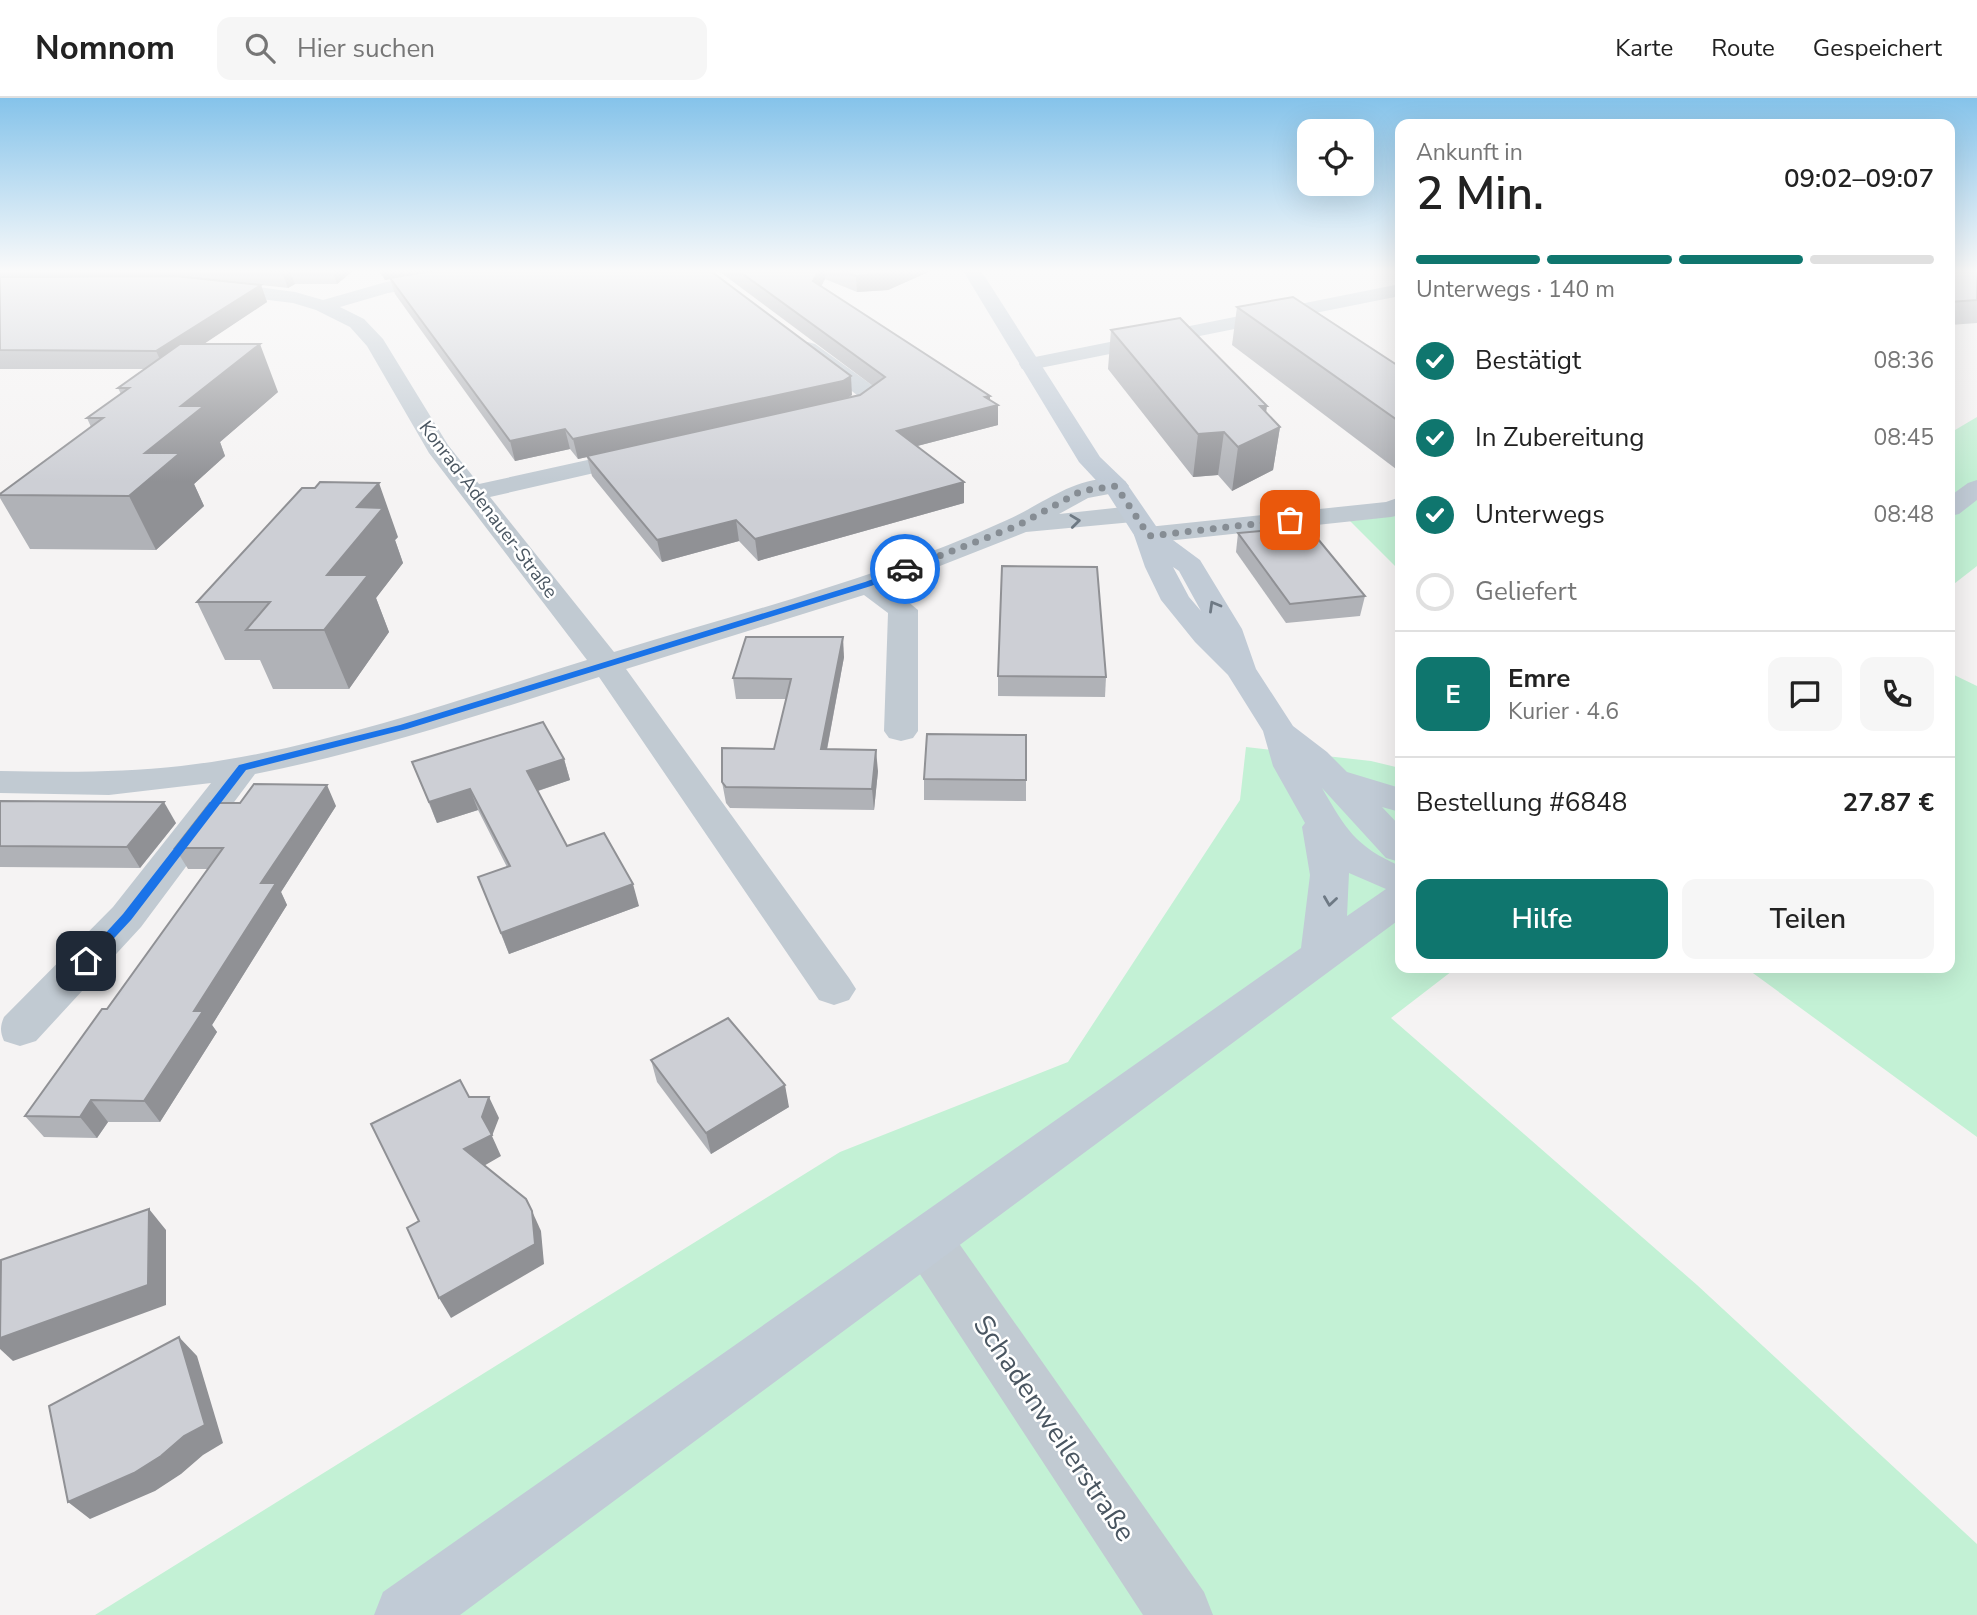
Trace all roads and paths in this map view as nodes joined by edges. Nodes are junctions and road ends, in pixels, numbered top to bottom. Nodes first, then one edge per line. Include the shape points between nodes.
1 (373, 340) edge
2 (797, 340) edge
3 (1015, 340) edge
4 (1151, 340) edge
5 (1030, 364) junction
6 (813, 416) edge
7 (663, 450) edge
8 (1116, 486) junction
9 (1977, 488) edge
10 (474, 493) junction
11 (1395, 501) edge
12 (1955, 504) edge
13 (1141, 525) junction
14 (1017, 526) junction
15 (868, 584) junction
16 (607, 665) junction
17 (901, 730) dead end
18 (242, 767) junction
19 (0, 782) edge
20 (1324, 794) junction
21 (1395, 799) edge
22 (1395, 845) edge
23 (1395, 879) edge
24 (1395, 903) edge
25 (1321, 956) junction
26 (834, 989) dead end
27 (20, 1030) dead end
28 (928, 1242) junction
29 (406, 1615) edge
30 (1181, 1615) edge

1 - 10 street, Konrad-Adenauer-Straße via 432,440
2 - 6 street via 872,396 853,407
3 - 5 street
4 - 5 street
5 - 8 street via 1091,462
7 - 10 street
8 - 13 street
8 - 14 street via 1081,491
9 - 12 street
10 - 16 street, Konrad-Adenauer-Straße
11 - 13 street via 1391,509
14 -> 13 street
13 - 20 street via 1176,600 1240,669
14 - 15 street
15 - 16 street
15 - 17 street via 903,610
16 - 18 street via 404,727
16 - 26 street, Konrad-Adenauer-Straße
18 - 19 street via 109,784
18 - 27 street via 127,917
20 - 21 street via 1368,793
20 - 22 street
20 - 23 street via 1347,855
20 -> 25 street via 1331,889
24 - 25 street
25 - 28 street
28 - 29 street
28 - 30 street, Schadenweilerstraße

